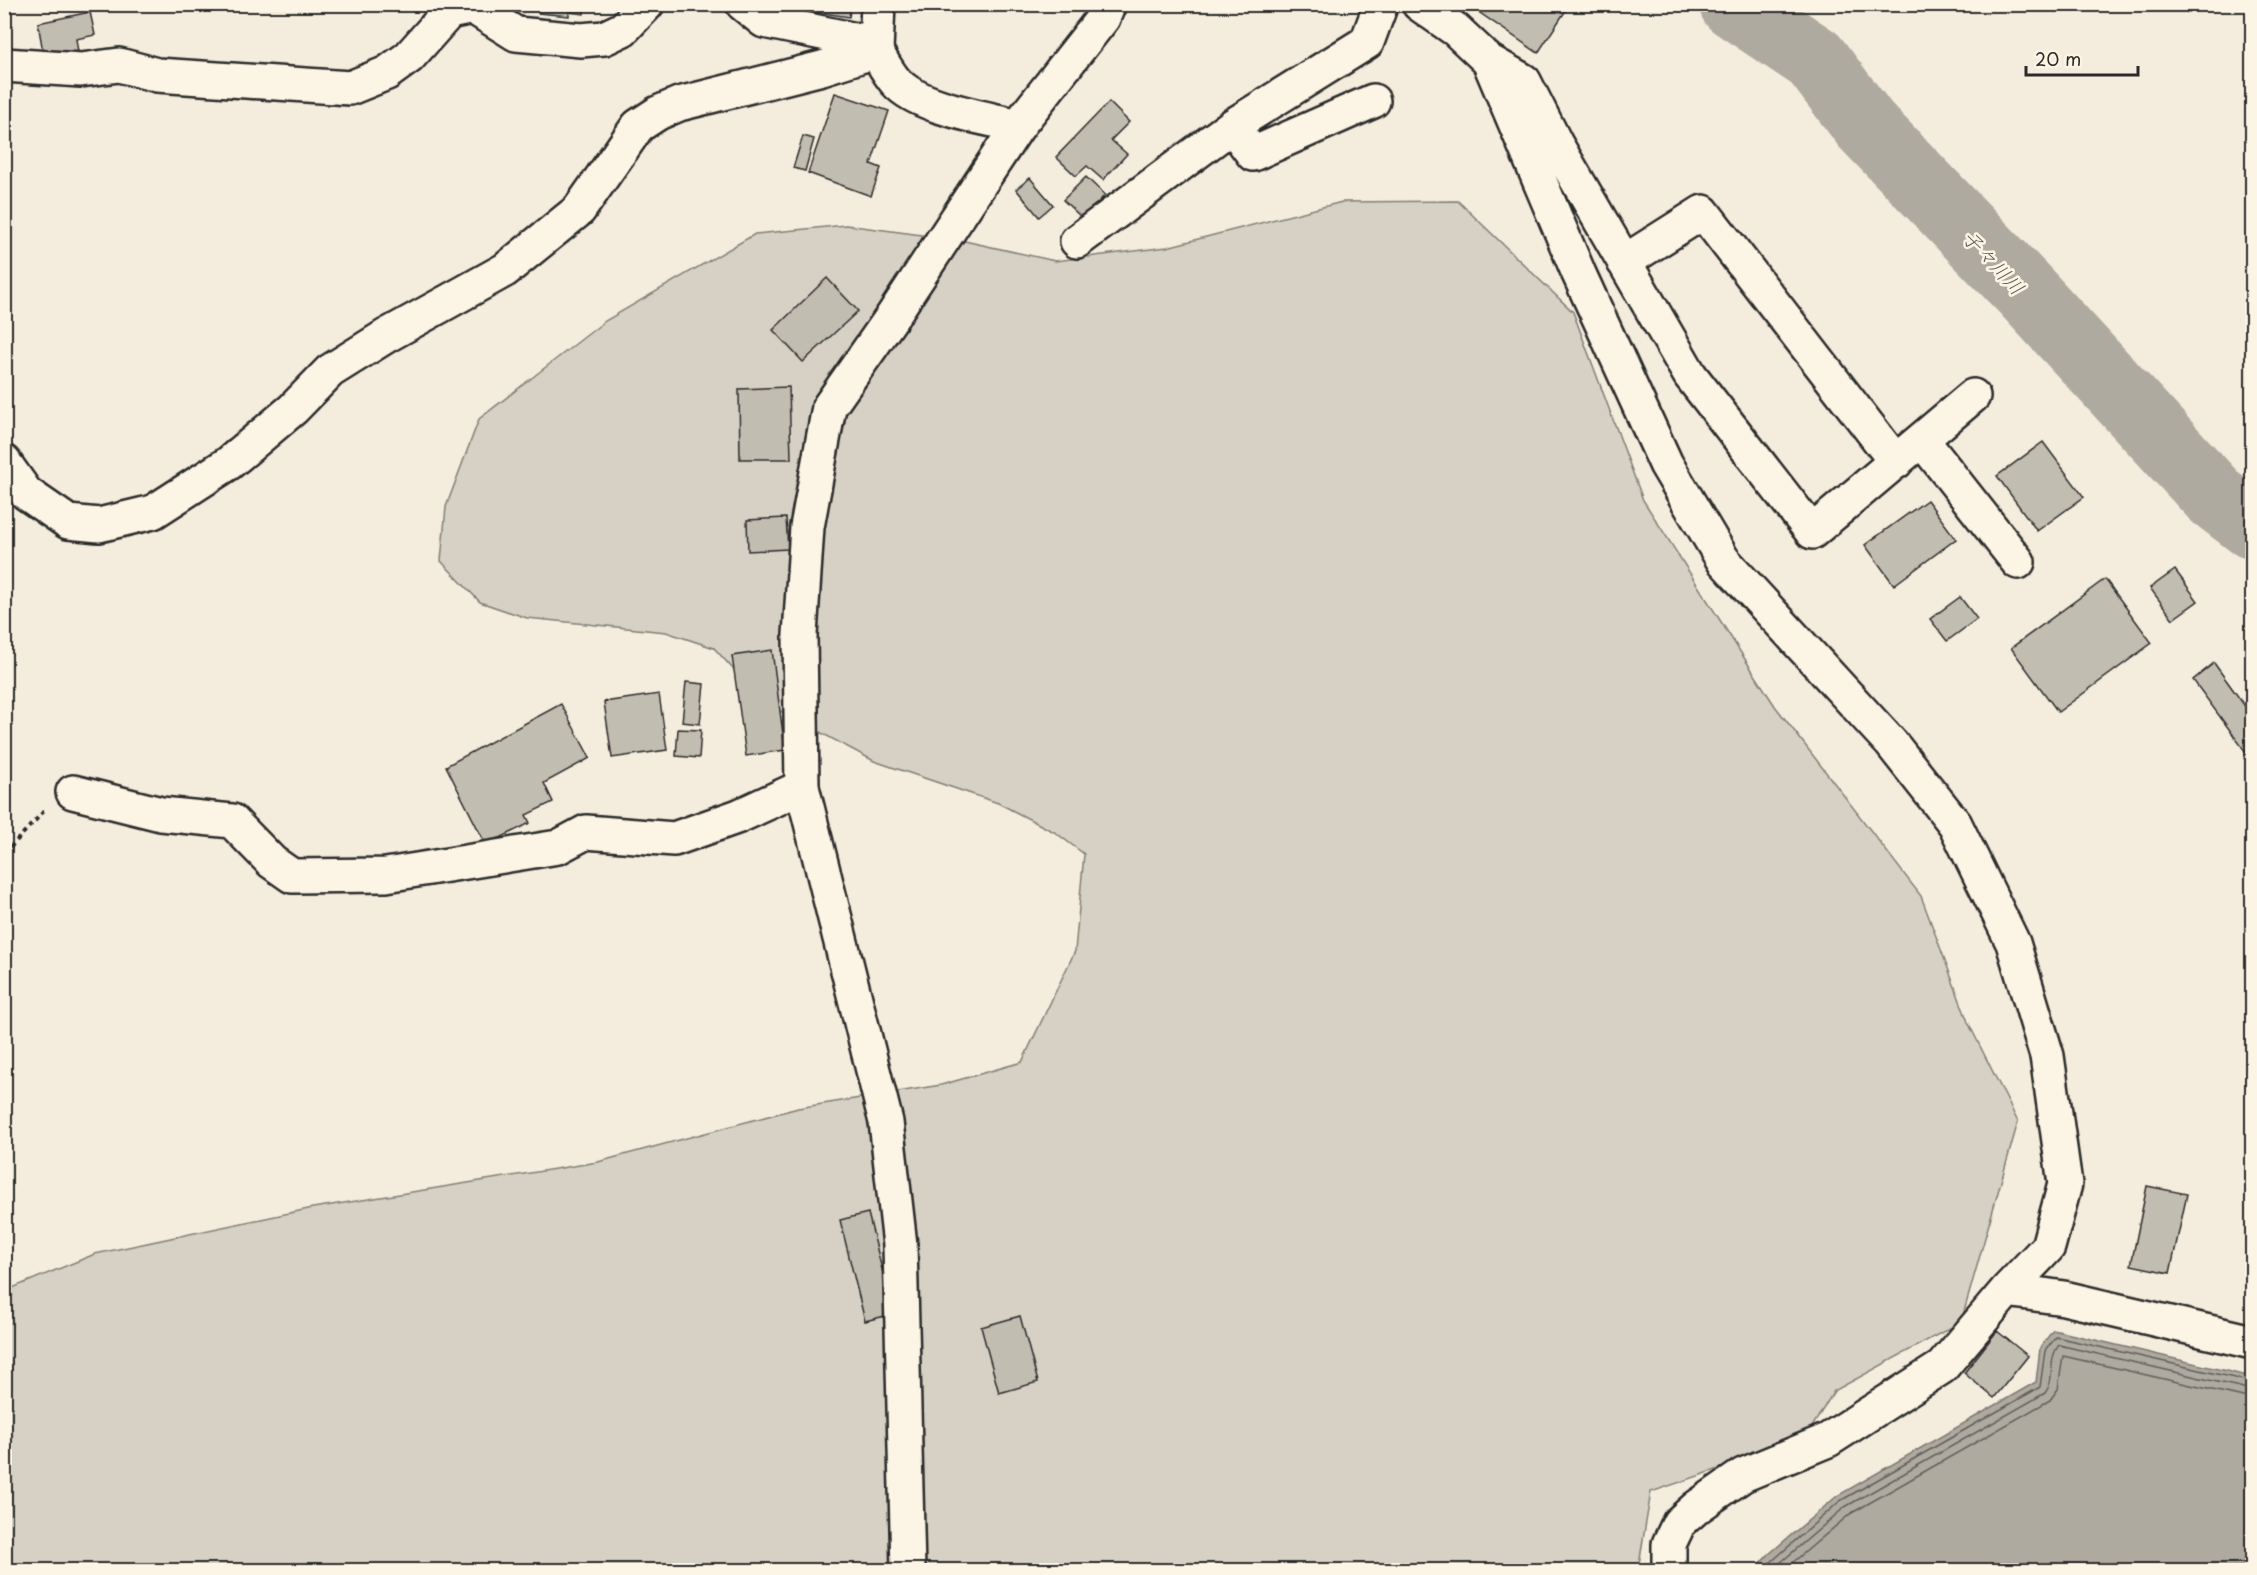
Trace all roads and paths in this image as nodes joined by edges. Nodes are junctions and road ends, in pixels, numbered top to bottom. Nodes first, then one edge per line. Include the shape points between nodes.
1 (647, 4) edge
2 (743, 4) edge
3 (878, 4) edge
4 (1109, 4) edge
5 (1381, 4) edge
6 (1419, 4) edge
7 (876, 48) junction
8 (1489, 61) junction
9 (4, 65) edge
10 (1373, 101) dead end
11 (1018, 126) junction
12 (1232, 126) junction
13 (1077, 241) dead end
14 (1624, 262) junction
15 (1973, 396) dead end
16 (1922, 440) junction
17 (4, 462) edge
18 (1896, 462) junction
19 (2018, 562) dead end
20 (802, 787) junction
21 (73, 792) joint
22 (4, 854) edge
23 (2007, 1290) junction
24 (2253, 1342) edge
25 (908, 1570) edge
26 (1669, 1570) edge

1 - 9 street via 623,29 604,38 581,40 516,34 473,7 449,12 409,57 387,73 350,87 157,75 119,65 81,70
2 - 7 street via 765,21
3 - 7 street
4 - 11 street
5 - 12 street via 1367,42
6 - 8 street via 1456,30
7 - 11 street via 897,83 912,95
7 - 17 street via 658,113 638,126 579,210 505,270 330,371 293,409 229,463 153,512 99,525 68,522 26,493
8 - 14 street via 1524,81
8 - 23 street via 1579,274 1666,464 1723,560 1892,743 1954,824 2013,943 2047,1056 2065,1184 2048,1247
10 - 12 street via 1253,154
11 - 20 street via 829,407 807,527 801,635
12 - 13 street
14 - 18 street via 1703,212
14 - 18 street via 1690,375 1812,532
15 - 16 street
16 - 18 street
16 - 19 street
20 - 21 street via 739,816 674,839 586,832 558,847 386,875 292,876 272,862 232,821 161,814
20 - 25 street via 886,1122 900,1245
21 - 22 path via 48,806
23 - 24 street via 2064,1298
23 - 26 street via 1942,1367 1828,1440 1743,1475 1697,1507 1679,1523 1669,1544

